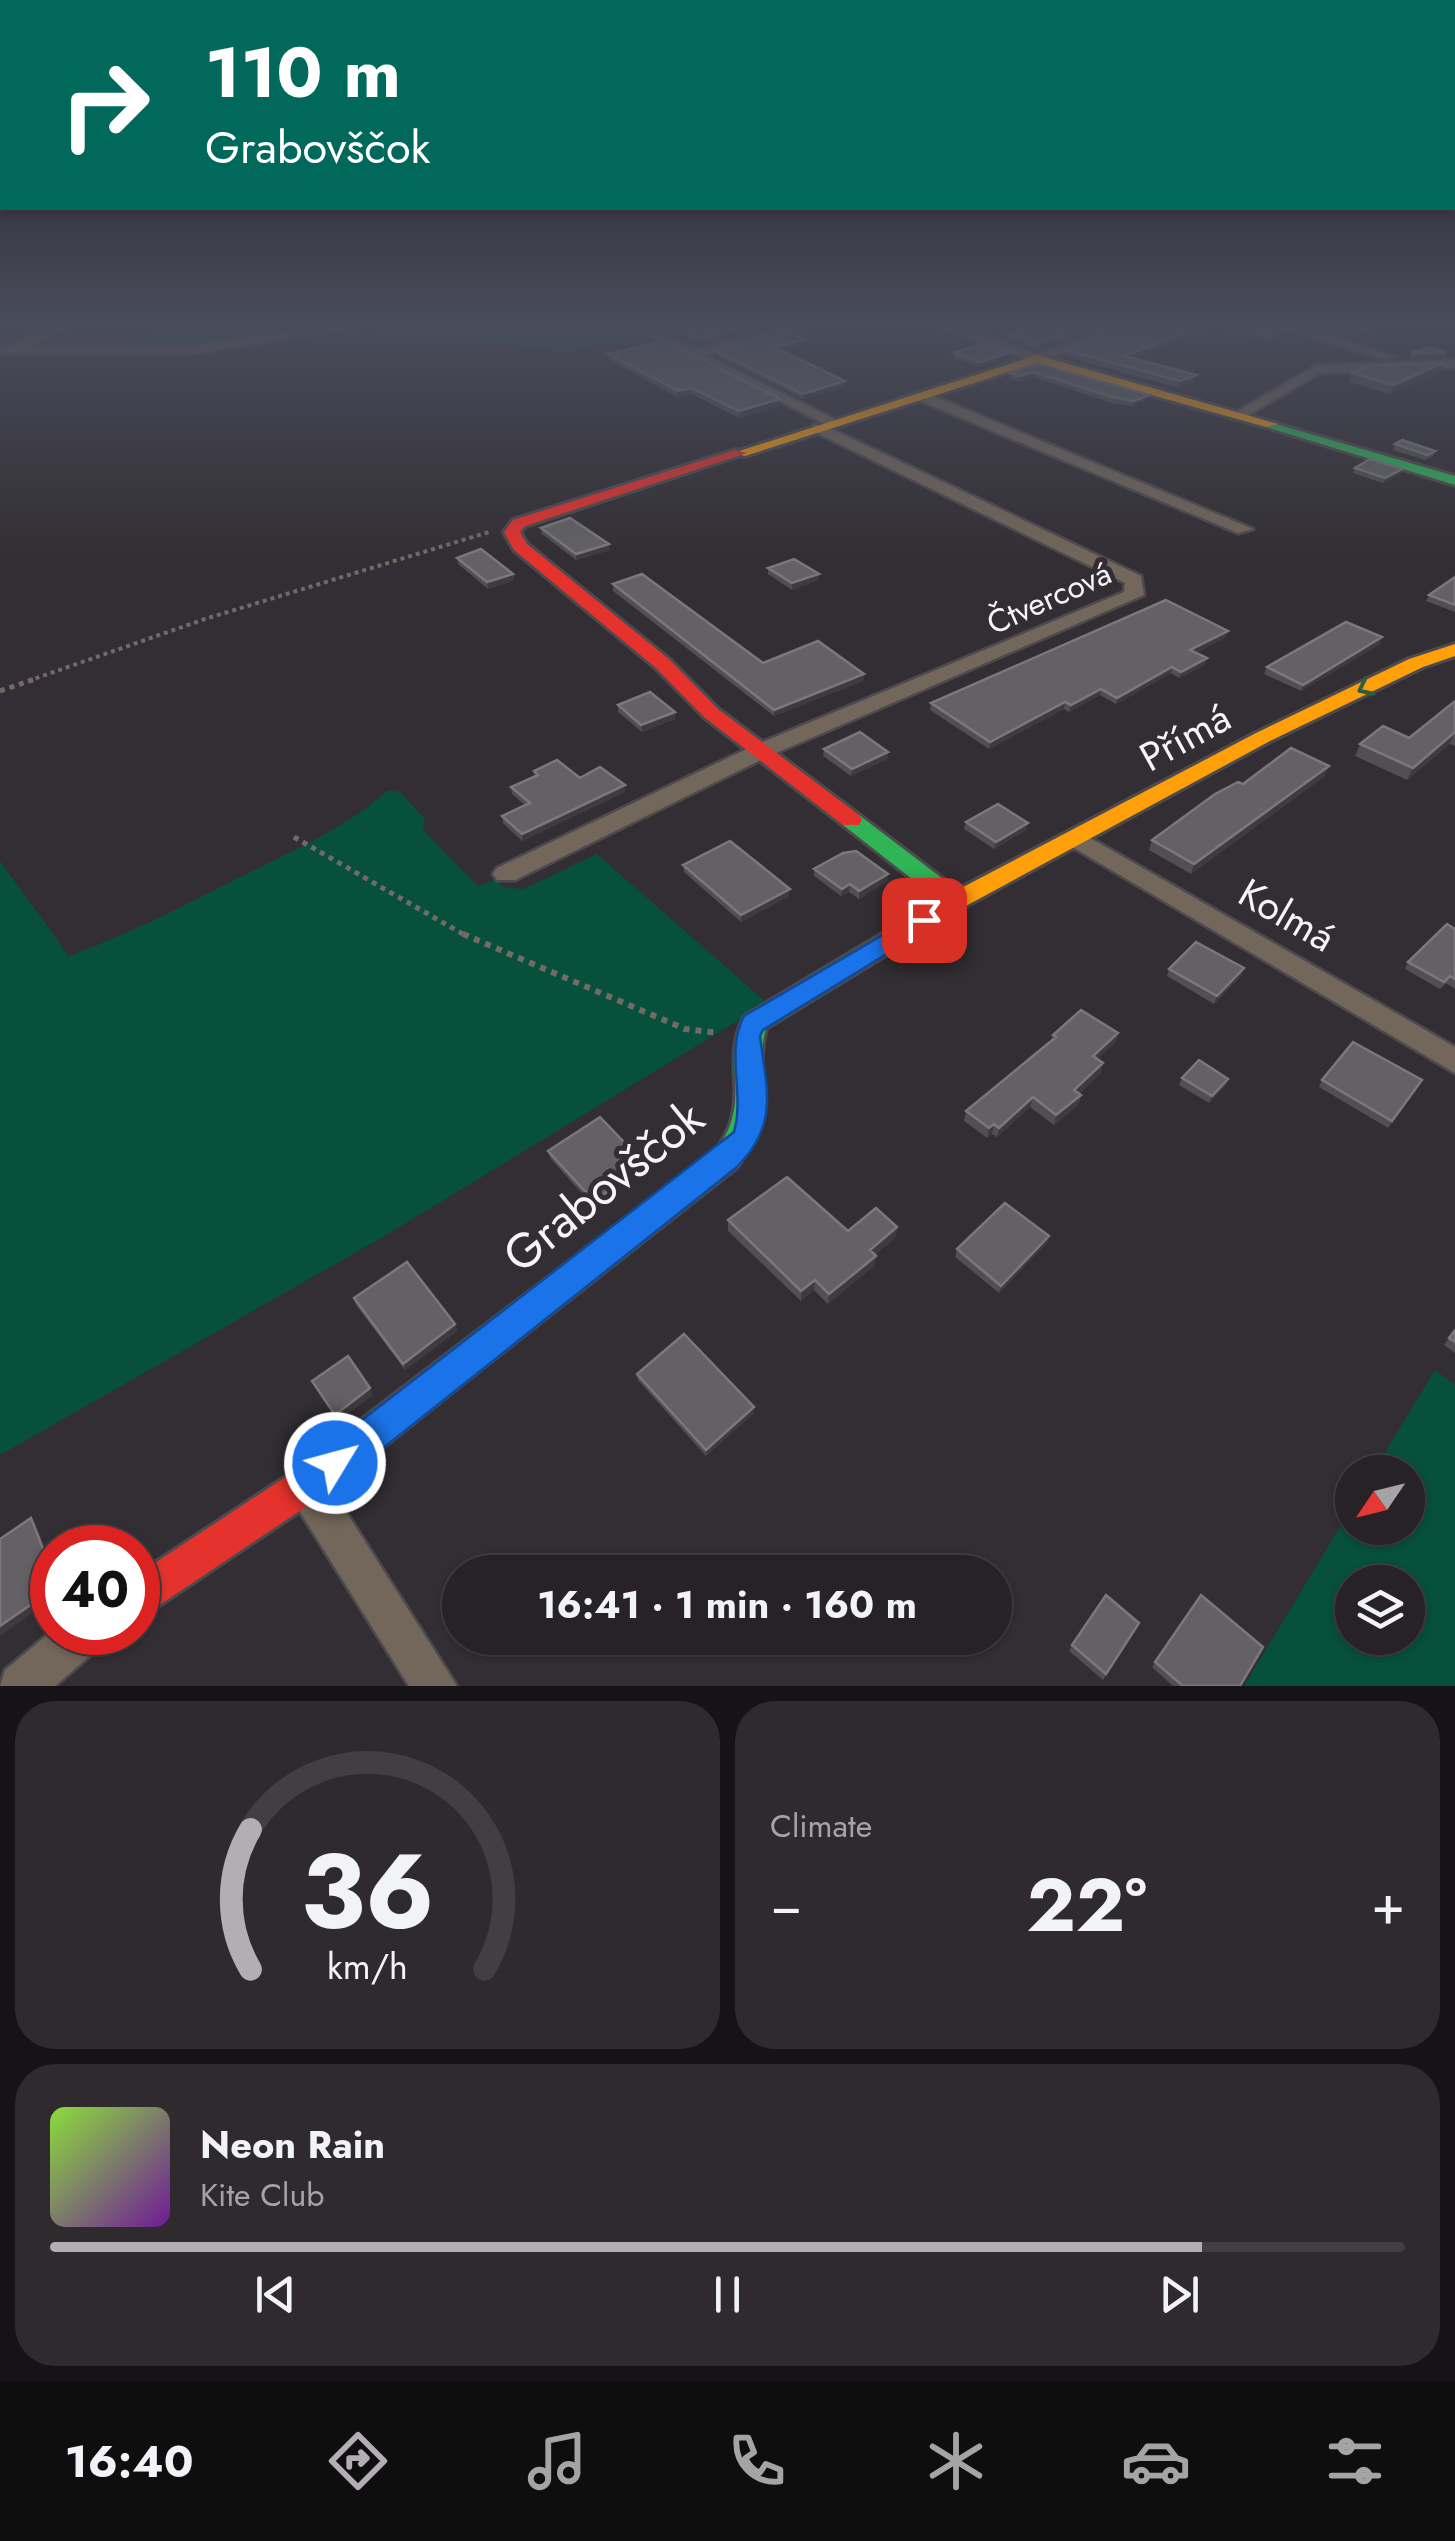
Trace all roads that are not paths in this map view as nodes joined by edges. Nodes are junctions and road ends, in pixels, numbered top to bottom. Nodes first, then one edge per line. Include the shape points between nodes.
1 (784, 404) edge
2 (897, 404) edge
3 (940, 404) edge
4 (1203, 404) edge
5 (1257, 404) edge
6 (1240, 414) junction
7 (826, 426) junction
8 (1455, 481) edge
9 (1244, 529) dead end
10 (1455, 650) edge
11 (760, 751) junction
12 (1078, 839) junction
13 (506, 874) dead end
14 (956, 901) junction
15 (1455, 1061) edge
16 (306, 1486) junction
17 (160, 1581) edge
18 (58, 1655) edge
19 (21, 1686) edge
20 (435, 1686) edge

1 - 7 street
2 - 7 street
3 - 9 street
4 - 6 street
5 - 6 street
6 - 8 street
7 - 11 street via 512,532 520,546
7 - 11 street, Čtvercová via 1134,580 1137,588 1120,604
10 -> 12 street, Přímá via 1263,738
11 - 13 street
11 - 14 street
12 - 14 street, Přímá
12 - 15 street, Kolmá
14 - 16 street, Grabovščok via 764,1014 747,1036 755,1108 747,1138
16 - 17 street, Grabovščok
16 - 20 street
18 - 19 street

